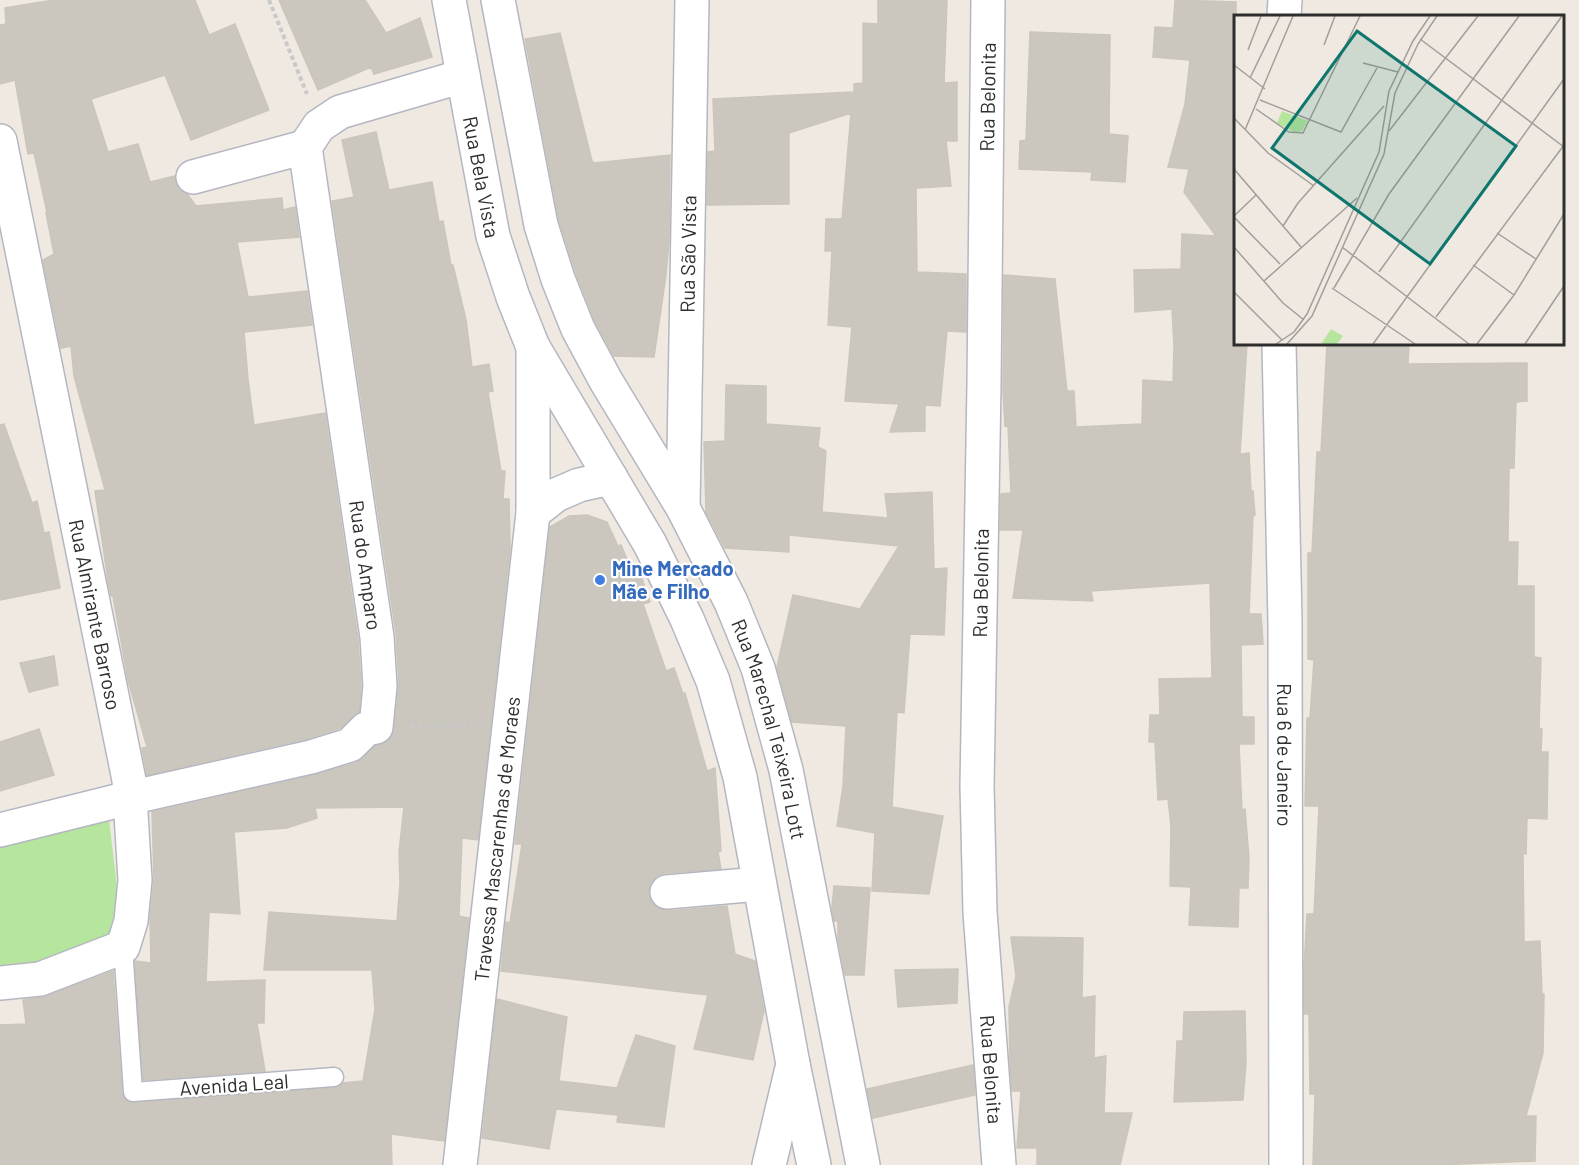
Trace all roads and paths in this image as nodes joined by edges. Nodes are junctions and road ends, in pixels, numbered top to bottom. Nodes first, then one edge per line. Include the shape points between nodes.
1 (269, 0) edge
2 (449, 0) edge
3 (498, 0) edge
4 (692, 0) edge
5 (988, 0) edge
6 (1285, 0) edge
7 (1284, 15) edge
8 (463, 76) junction
9 (312, 136) junction
10 (0, 141) edge
11 (193, 177) dead end
12 (1279, 345) edge
13 (533, 348) junction
14 (611, 478) junction
15 (682, 508) junction
16 (533, 513) junction
17 (510, 724) junction
18 (376, 727) junction
19 (129, 798) junction
20 (0, 830) edge
21 (805, 873) junction
22 (759, 884) junction
23 (667, 892) dead end
24 (123, 947) junction
25 (0, 983) edge
26 (793, 1064) junction
27 (334, 1077) dead end
28 (133, 1092) joint
29 (460, 1165) edge
30 (769, 1165) edge
31 (814, 1165) edge
32 (863, 1165) edge
33 (999, 1165) edge
34 (1286, 1165) edge

1 - 9 path
2 - 8 street, Rua Bela Vista
3 - 15 street, Rua Marechal Teixeira Lott via 541,225 558,279 578,329 606,381
4 - 15 street, Rua São Vista
5 - 33 street, Rua Belonita via 977,786 980,912
6 - 7 street
8 - 9 street via 340,112
8 - 13 street, Rua Bela Vista via 493,236
9 - 11 street
9 - 18 street, Rua do Amparo via 377,637 380,687
10 - 19 street, Rua Almirante Barroso via 129,780
12 - 34 street, Rua 6 de Janeiro via 1285,622
13 - 14 street, Rua Marechal Teixeira Lott
13 - 16 street, Travessa Mascarenhas de Moraes
14 - 16 street via 556,495
14 - 22 street, Rua Marechal Teixeira Lott via 650,544 713,681 740,777
15 - 21 street, Rua Marechal Teixeira Lott via 731,602 758,668 786,770
16 - 17 street, Travessa Mascarenhas de Moraes
17 - 18 path
17 - 29 street, Travessa Mascarenhas de Moraes
18 - 19 street via 366,729 350,745 311,758
19 - 20 street
19 - 24 street, Rua Almirante Barroso via 135,880 131,921
21 - 22 street
21 - 32 street, Rua Marechal Teixeira Lott
22 - 23 street
22 - 26 street, Rua Marechal Teixeira Lott
24 - 25 street via 40,979
24 - 28 lane, Rua Almirante Barroso
26 - 30 street
26 - 31 street, Rua Marechal Teixeira Lott
27 - 28 lane, Avenida Leal

